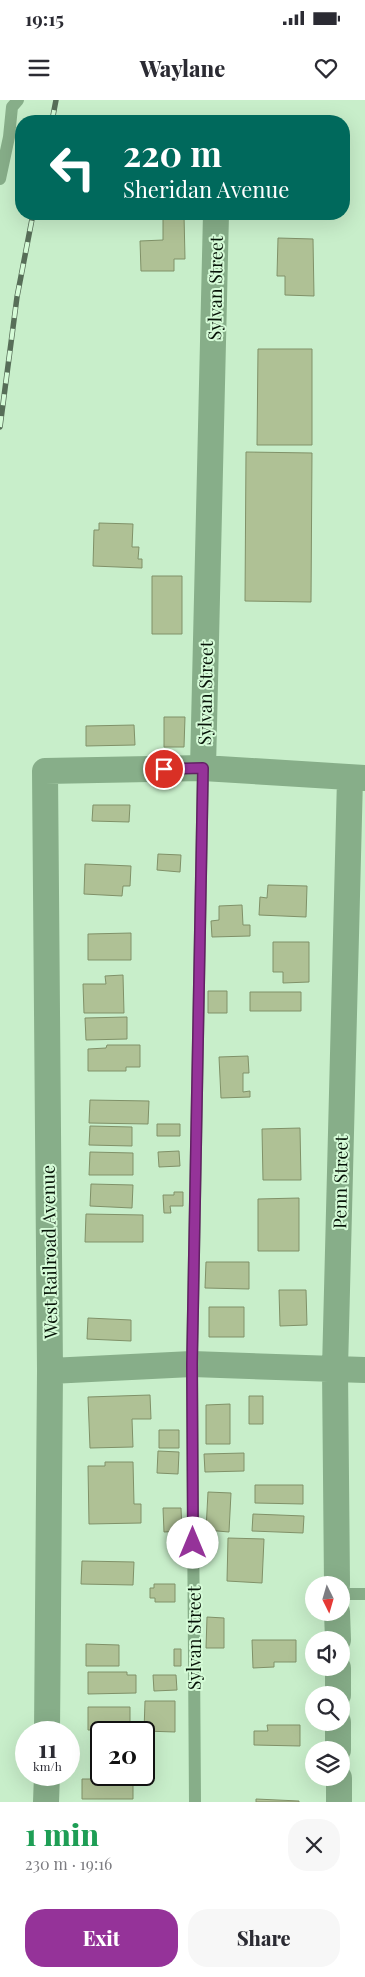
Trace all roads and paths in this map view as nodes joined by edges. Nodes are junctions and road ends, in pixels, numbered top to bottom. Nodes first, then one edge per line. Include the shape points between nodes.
1 (10, 104) edge
2 (0, 179) edge
3 (216, 220) edge
4 (203, 768) junction
5 (358, 778) edge
6 (192, 1364) junction
7 (335, 1369) junction
8 (365, 1370) edge
9 (50, 1371) junction
10 (337, 1576) edge
11 (350, 1594) edge
12 (365, 1594) edge
13 (47, 1721) edge
14 (47, 1786) edge
15 (339, 1786) edge
16 (46, 1802) edge
17 (195, 1802) edge
18 (339, 1802) edge

1 - 2 lane via 9,137
3 - 4 street, Sylvan Street
4 - 5 street
4 - 6 lane, Sylvan Street
4 - 9 street, West Railroad Avenue via 45,771
5 - 7 street, Penn Street
6 - 7 street
6 - 9 street
6 - 17 lane, Sylvan Street
7 - 8 street
7 - 10 street, Penn Street
9 - 13 street, West Railroad Avenue
11 - 12 lane
14 - 16 street
15 - 18 street

